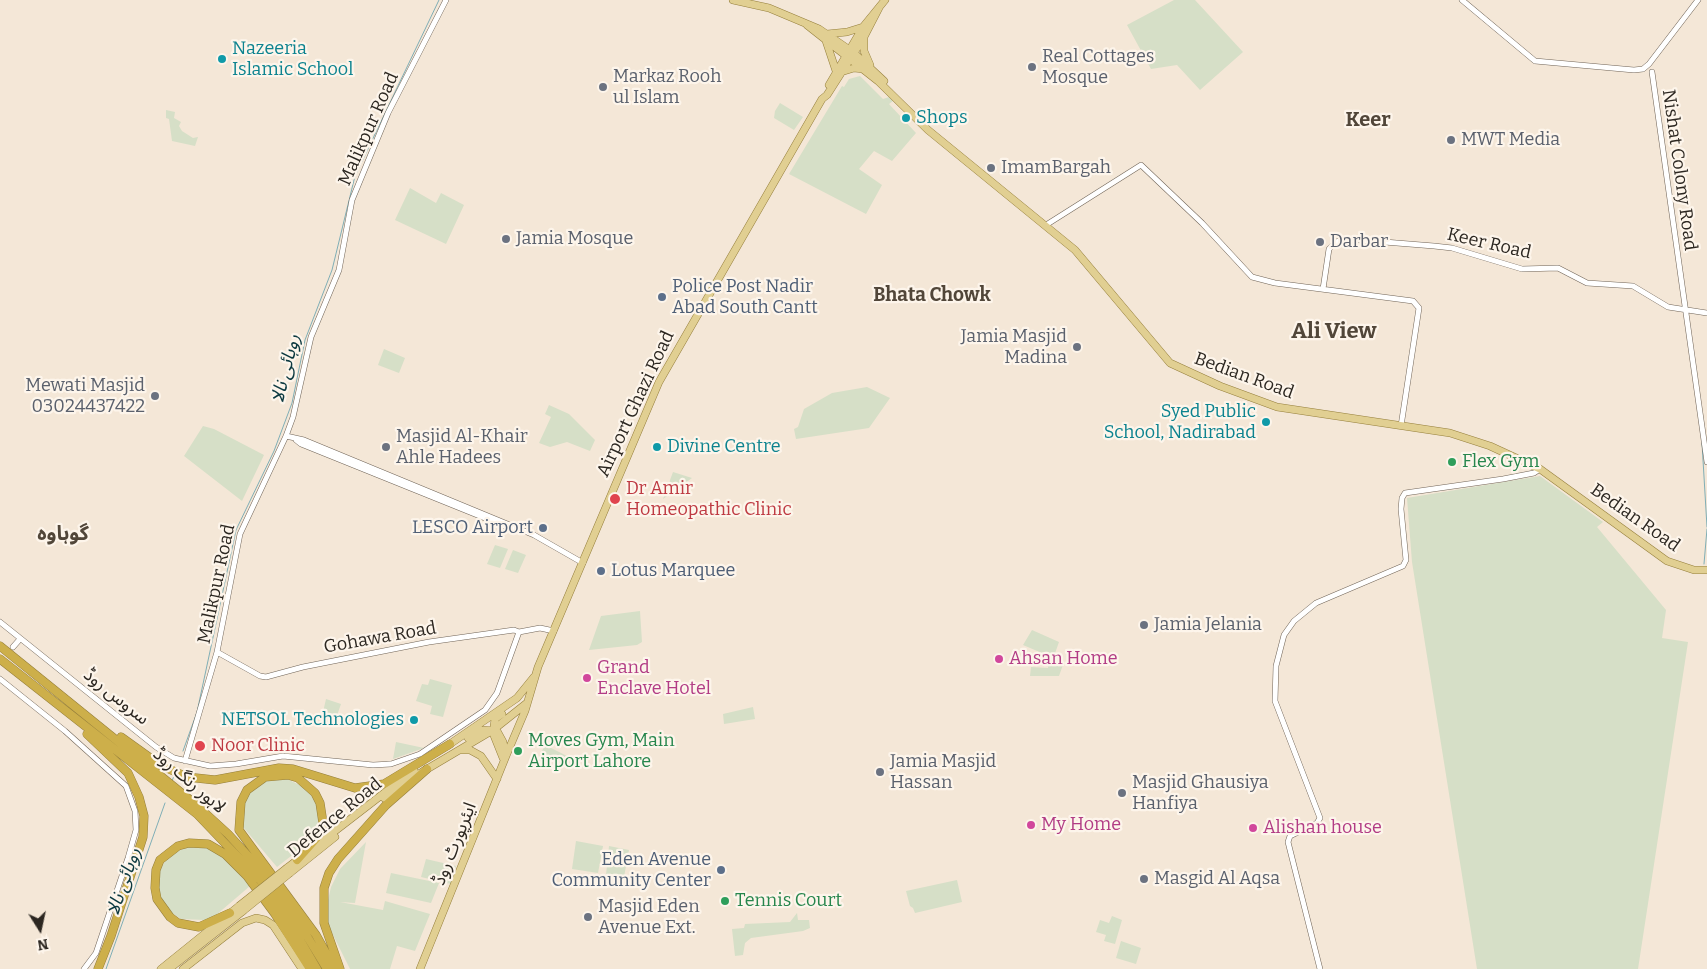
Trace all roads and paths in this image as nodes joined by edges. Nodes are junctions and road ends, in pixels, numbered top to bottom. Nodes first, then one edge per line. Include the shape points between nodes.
1 (446, 0) edge
2 (733, 0) edge
3 (885, 0) edge
4 (1462, 0) edge
5 (1698, 0) edge
6 (879, 8) junction
7 (863, 27) junction
8 (826, 36) junction
9 (864, 37) junction
10 (850, 54) junction
11 (864, 69) junction
12 (873, 70) junction
13 (839, 72) junction
14 (1652, 72) dead end
15 (900, 101) junction
16 (1046, 225) junction
17 (1323, 289) junction
18 (1685, 309) junction
19 (1707, 313) edge
20 (1707, 413) edge
21 (1701, 415) junction
22 (1401, 426) junction
23 (286, 436) junction
24 (1706, 442) edge
25 (1707, 462) edge
26 (1540, 469) junction
27 (582, 563) junction
28 (1704, 570) edge
29 (0, 622) edge
30 (554, 631) junction
31 (518, 632) junction
32 (20, 639) junction
33 (0, 646) edge
34 (13, 647) dead end
35 (217, 652) junction
36 (0, 659) edge
37 (40, 677) junction
38 (534, 677) junction
39 (0, 679) edge
40 (32, 685) junction
41 (521, 694) junction
42 (527, 702) junction
43 (493, 730) junction
44 (453, 742) junction
45 (460, 750) junction
46 (505, 757) junction
47 (185, 761) junction
48 (427, 769) junction
49 (497, 779) junction
50 (297, 860) junction
51 (288, 871) junction
52 (241, 909) junction
53 (230, 913) junction
54 (84, 969) edge
55 (98, 969) edge
56 (161, 969) edge
57 (169, 969) edge
58 (182, 969) edge
59 (302, 969) edge
60 (310, 969) edge
61 (317, 969) edge
62 (327, 969) edge
63 (335, 969) edge
64 (340, 969) edge
65 (420, 969) edge
66 (1320, 969) edge

1 - 23 street, Malikpur Road via 388,113 352,200 339,270 311,338
2 - 8 main road, Bedian Road via 769,8
3 - 6 main road
4 - 5 street via 1535,61 1634,70 1649,64
6 - 7 main road
6 - 9 main road
7 - 8 main road
7 - 10 main road
8 - 10 main road, Bedian Road
8 - 13 main road
9 - 10 main road
9 - 12 main road via 864,52
10 - 11 main road, Bedian Road
10 - 12 main road, Bedian Road
10 - 13 main road, Airport Ghazi Road
11 - 13 main road
11 - 15 main road, Bedian Road
12 - 15 main road, Bedian Road
13 - 27 main road, Airport Ghazi Road via 671,359
14 - 18 street, Nishat Colony Road
15 - 16 main road, Bedian Road via 928,130
16 - 17 street via 1142,165 1202,223 1245,272 1262,281
16 - 22 main road, Bedian Road via 1075,250 1106,284 1170,363 1231,391 1277,407
17 - 18 street, Keer Road via 1329,249 1336,242 1347,239 1452,248 1522,269 1558,268 1589,284 1633,286 1663,305
17 - 22 street via 1417,304 1412,362
18 - 19 street, Keer Road
18 - 21 street, Nishat Colony Road
20 - 21 street
21 - 24 street, Nishat Colony Road
22 - 26 main road, Bedian Road via 1450,433 1490,446
23 - 27 street via 304,440 534,535
23 - 35 street, Malikpur Road via 240,534
24 - 25 street, Nishat Colony Road
26 - 28 main road, Bedian Road via 1667,561
26 - 66 street via 1534,473 1475,484 1405,493 1401,509 1406,560 1403,566 1316,603 1294,621 1284,635 1276,666 1276,701 1320,818 1318,823 1290,836 1288,842
27 - 30 main road, Airport Ghazi Road
29 - 32 street, سروس روڈ
30 - 31 street, Gohawa Road via 536,628
30 - 38 main road, Airport Ghazi Road
31 - 35 street, Gohawa Road via 488,633 358,655 266,677
31 - 47 street, سروس روڈ via 497,693 485,710 420,754 391,764 373,766 283,756 210,766
32 - 34 street
32 - 47 street, سروس روڈ via 156,747
33 - 37 highway, لاہور رنگ روڈ
35 - 47 street, Malikpur Road
36 - 40 highway, لاہور رنگ روڈ
37 - 44 highway via 160,765 198,780 280,768 293,769 342,786 369,788 384,784
37 - 62 highway, لاہور رنگ روڈ via 228,834 260,869 300,924
38 - 41 main road
38 - 42 main road, Airport Ghazi Road
39 - 54 street via 126,786 135,811 136,830 128,858 96,953
40 - 55 highway via 128,773 142,808 143,836
40 - 61 highway, لاہور رنگ روڈ via 197,814 274,898
41 - 43 main road via 518,701 496,719
41 - 44 main road
42 - 43 main road, Defence Road
42 - 46 main road, Airport Ghazi Road
43 - 44 main road via 480,730 464,740
43 - 45 main road, Defence Road
43 - 46 main road via 500,735
44 - 50 main road, Defence Road
45 - 48 main road, Defence Road
45 - 49 main road via 470,750 480,756
46 - 49 main road, ایئرپورٹ روڈ
48 - 51 main road, Defence Road
48 - 64 highway via 386,805 329,873 324,888 324,923
49 - 65 main road, ایئرپورٹ روڈ
50 - 51 main road, Defence Road
50 - 63 highway via 321,833 320,803 315,793 298,778 288,775 265,777 255,782 244,796 239,830 316,935
51 - 52 main road, Defence Road, bridge
52 - 53 main road, Defence Road
52 - 57 main road, Defence Road
53 - 56 main road, Defence Road
53 - 60 highway via 199,927 178,923 170,917 157,900 156,870 160,860 178,846 189,843 208,844 221,850 275,914
58 - 59 main road via 242,923 256,918 273,925

